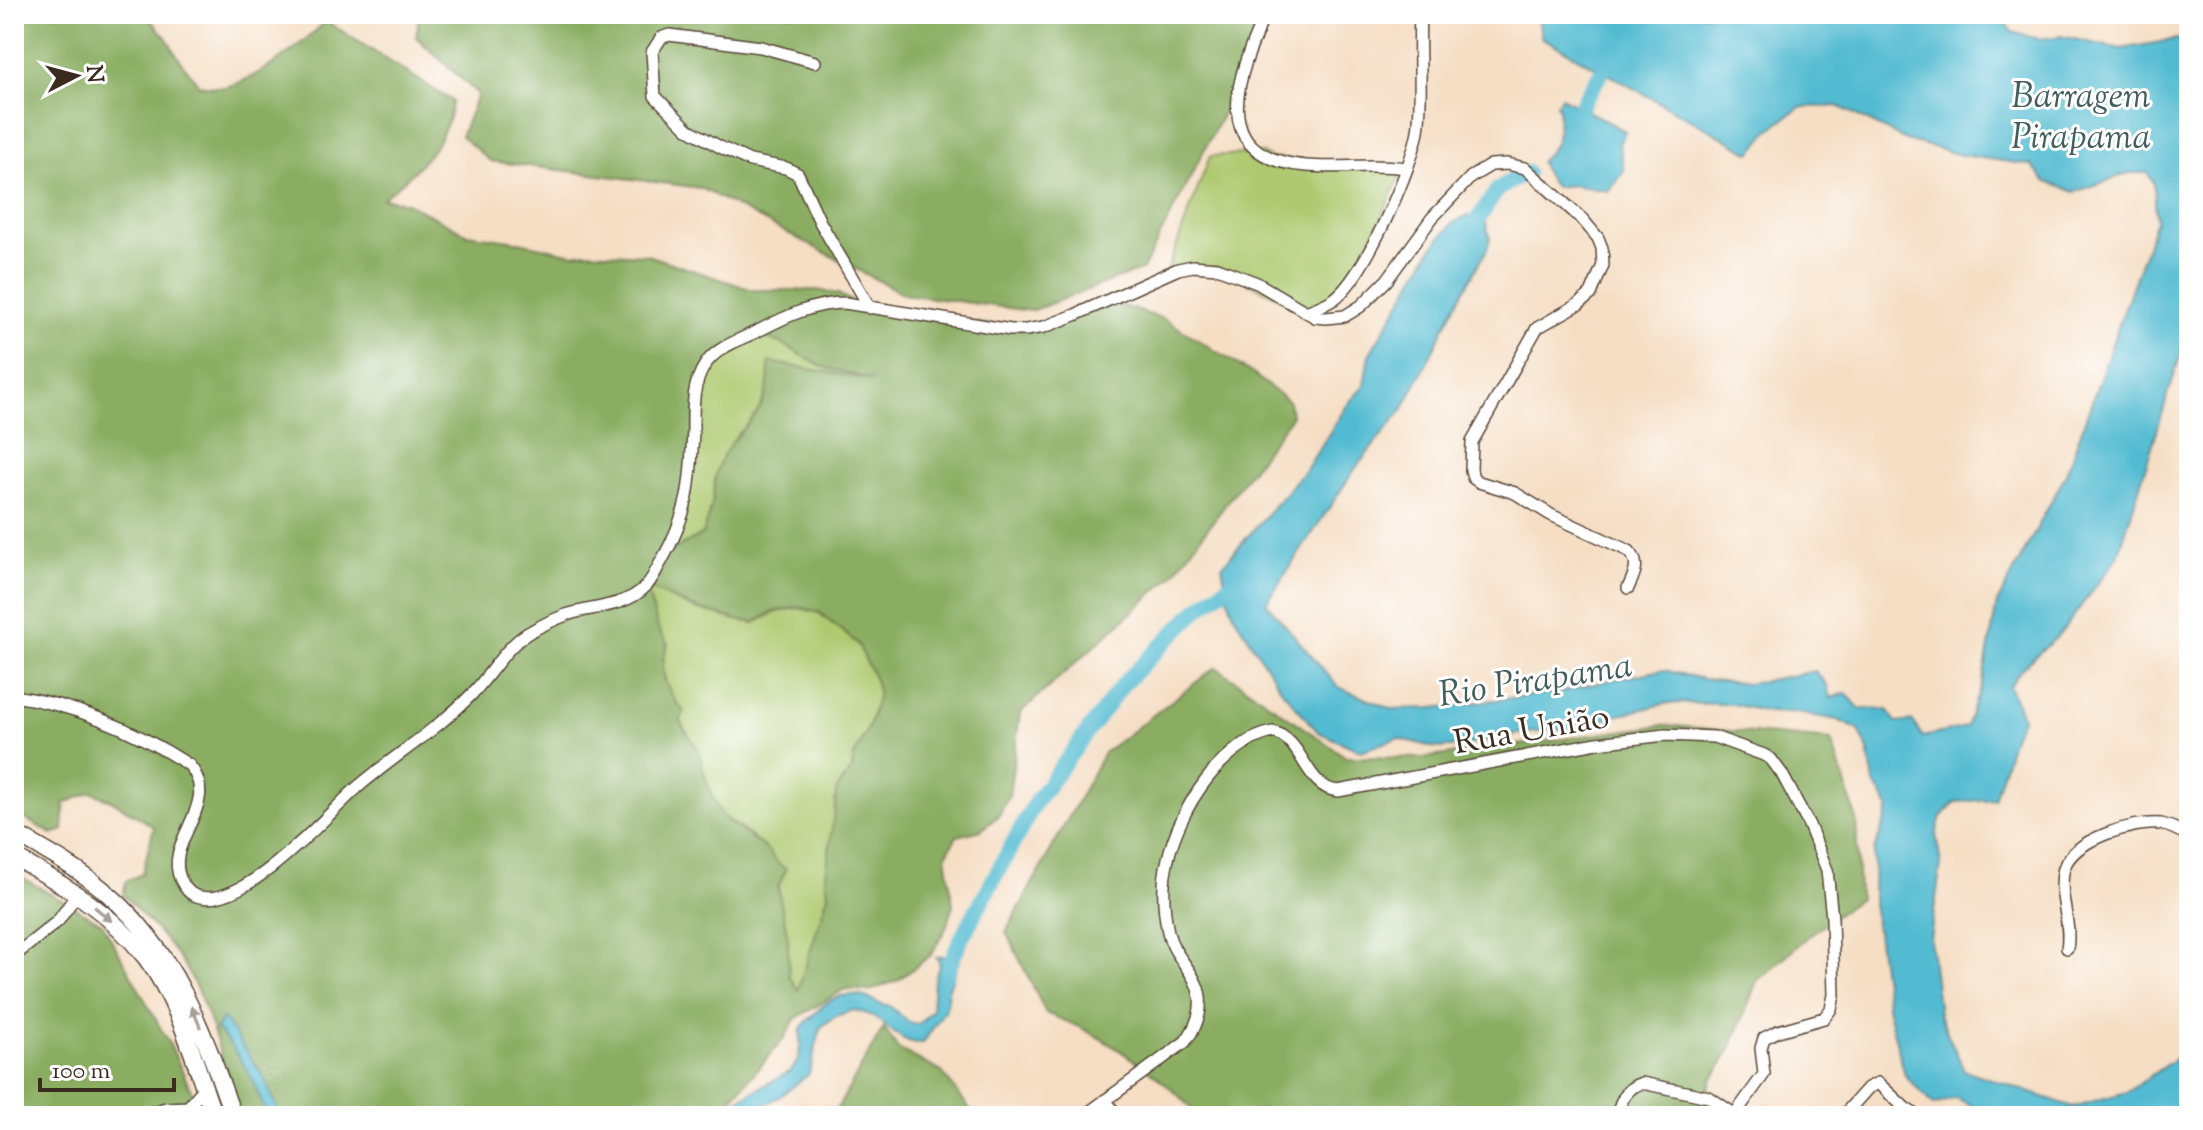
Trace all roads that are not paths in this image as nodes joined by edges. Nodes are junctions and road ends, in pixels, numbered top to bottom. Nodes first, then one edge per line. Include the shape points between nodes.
1 (1265, 14) edge
2 (1420, 14) edge
3 (815, 62) dead end
4 (1405, 168) junction
5 (870, 308) junction
6 (1306, 312) junction
7 (1628, 588) dead end
8 (14, 696) edge
9 (14, 833) edge
10 (2189, 836) edge
11 (14, 857) edge
12 (77, 894) junction
13 (2067, 948) dead end
14 (14, 956) edge
15 (204, 1088) junction
16 (1105, 1100) junction
17 (190, 1112) edge
18 (1736, 1115) edge
19 (140, 1116) edge
20 (214, 1116) edge
21 (233, 1116) edge
22 (1084, 1116) edge
23 (1113, 1116) edge
24 (1617, 1116) edge
25 (1843, 1116) edge
26 (1918, 1116) edge

1 - 4 street via 1241,75 1236,111 1253,149 1303,166
2 - 4 street via 1418,131
3 - 5 street via 761,47 669,35 652,52 653,88 688,129 750,161 798,174
4 - 6 street via 1381,228 1354,274 1335,298
5 - 6 street via 1026,330 1193,266 1217,268 1257,283
5 - 8 street via 845,303 814,306 718,352 706,363 693,394 686,509 646,587 622,601 568,615 524,635 448,717 235,893 200,897 180,878 177,855 196,815 201,789 189,765 93,716
6 - 7 street via 1322,318 1352,314 1387,280 1447,200 1483,168 1525,168 1598,238 1603,265 1591,294 1537,328 1472,442 1469,464 1479,482 1515,493 1629,551 1636,564
21 -> 9 highway via 195,1012 152,939 90,880
10 - 13 street via 2167,825 2144,825 2103,836 2074,853 2063,874
11 - 12 highway
12 - 14 street via 58,921
12 -> 15 highway via 146,958 170,998
15 - 17 street
15 - 20 highway
16 - 18 street, Rua União via 1193,1031 1200,998 1168,933 1167,861 1203,784 1244,745 1278,734 1290,742 1318,782 1338,791 1610,741 1699,735 1756,752 1777,765 1820,850 1831,891 1831,1009 1824,1018 1764,1038 1764,1074
16 - 22 street
16 - 23 street
17 - 19 street via 166,1108
18 - 24 street via 1701,1094 1642,1083 1628,1092
25 - 26 street via 1872,1084 1880,1084

